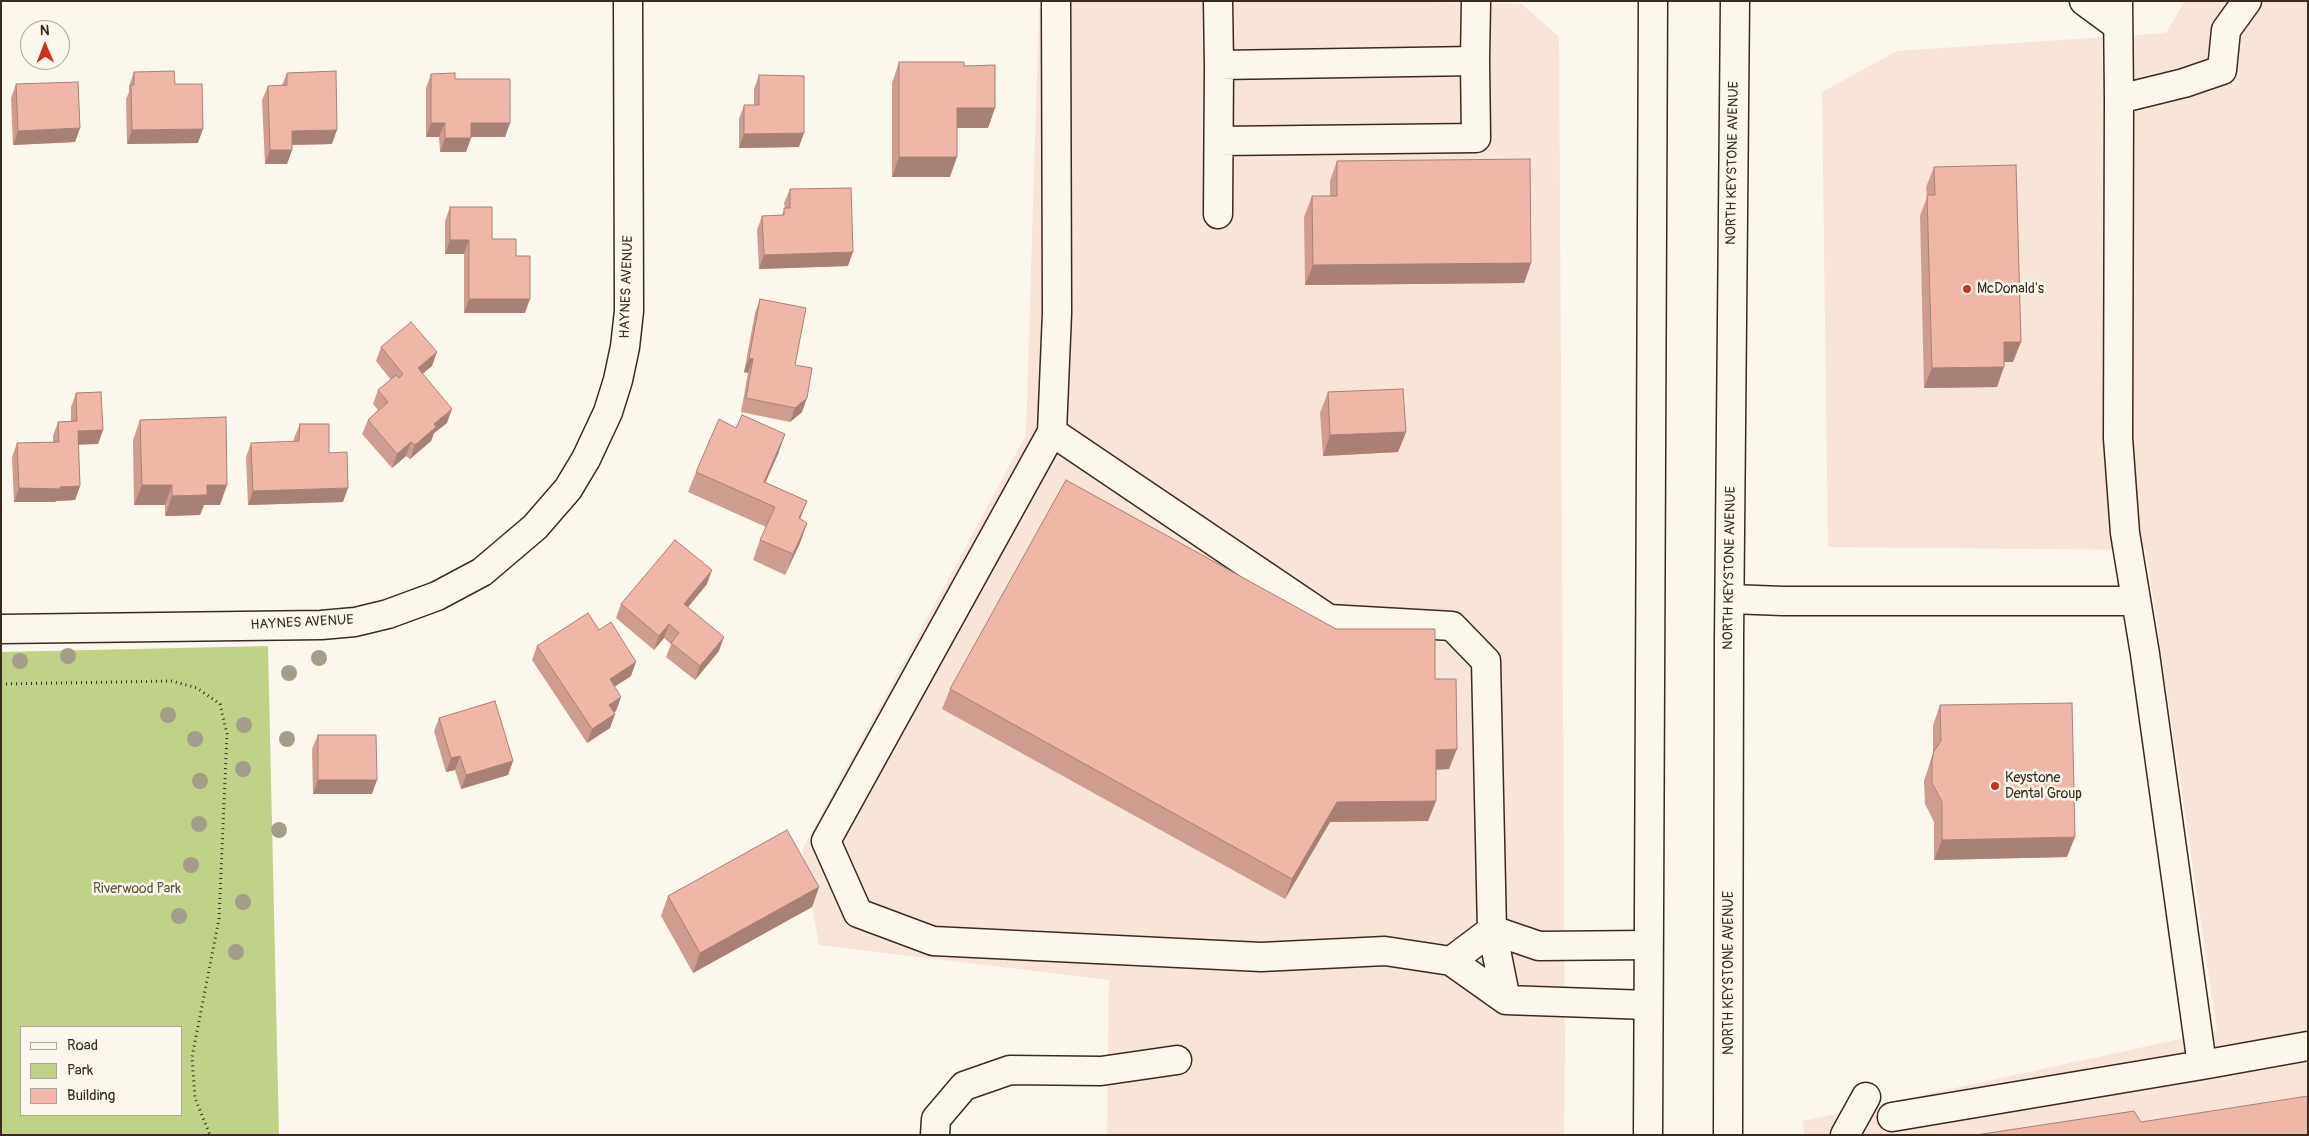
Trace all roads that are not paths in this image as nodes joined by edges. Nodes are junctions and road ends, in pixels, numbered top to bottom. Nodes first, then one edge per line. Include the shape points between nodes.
1 (628, 1) edge
2 (1056, 1) edge
3 (1218, 1) edge
4 (1476, 1) edge
5 (1653, 1) edge
6 (1735, 1) edge
7 (2084, 1) edge
8 (2247, 1) edge
9 (2118, 14) edge
10 (1475, 61) junction
11 (1219, 65) junction
12 (2120, 99) junction
13 (1219, 140) junction
14 (1218, 214) dead end
15 (1052, 432) junction
16 (1730, 599) junction
17 (2134, 601) junction
18 (1, 629) edge
19 (1492, 930) junction
20 (1648, 945) junction
21 (1451, 961) junction
22 (1506, 1000) junction
23 (1648, 1005) junction
24 (2308, 1046) edge
25 (1177, 1060) dead end
26 (2202, 1065) junction
27 (1866, 1096) dead end
28 (1892, 1117) dead end
29 (935, 1135) edge
30 (1648, 1135) edge
31 (1728, 1135) edge
32 (1845, 1135) edge

1 - 18 main road, HAYNES AVENUE via 629,311 625,347 608,412 586,459 568,489 535,527 482,572 437,596 355,622
2 - 15 main road via 1058,313
3 - 11 main road
4 - 10 main road
5 - 20 main road
6 - 16 main road, NORTH KEYSTONE AVENUE
7 - 9 main road
8 - 12 main road via 2226,30 2222,70
9 - 12 main road
10 - 11 main road
10 - 13 main road via 1476,138
11 - 13 main road
12 - 17 main road via 2118,438
13 - 14 main road
15 - 19 main road via 1329,619 1452,626 1486,661
15 - 21 main road via 826,841 858,913 933,941 1261,957 1385,951
16 - 17 main road
16 - 31 main road, NORTH KEYSTONE AVENUE
17 - 26 main road
19 - 20 main road via 1539,946
19 - 21 main road
19 - 22 main road
20 - 23 main road
21 - 22 main road
22 - 23 main road
23 - 30 main road
24 - 26 main road
25 - 29 main road via 1102,1070 1010,1070 964,1086 936,1119
26 - 28 main road
27 - 32 main road

